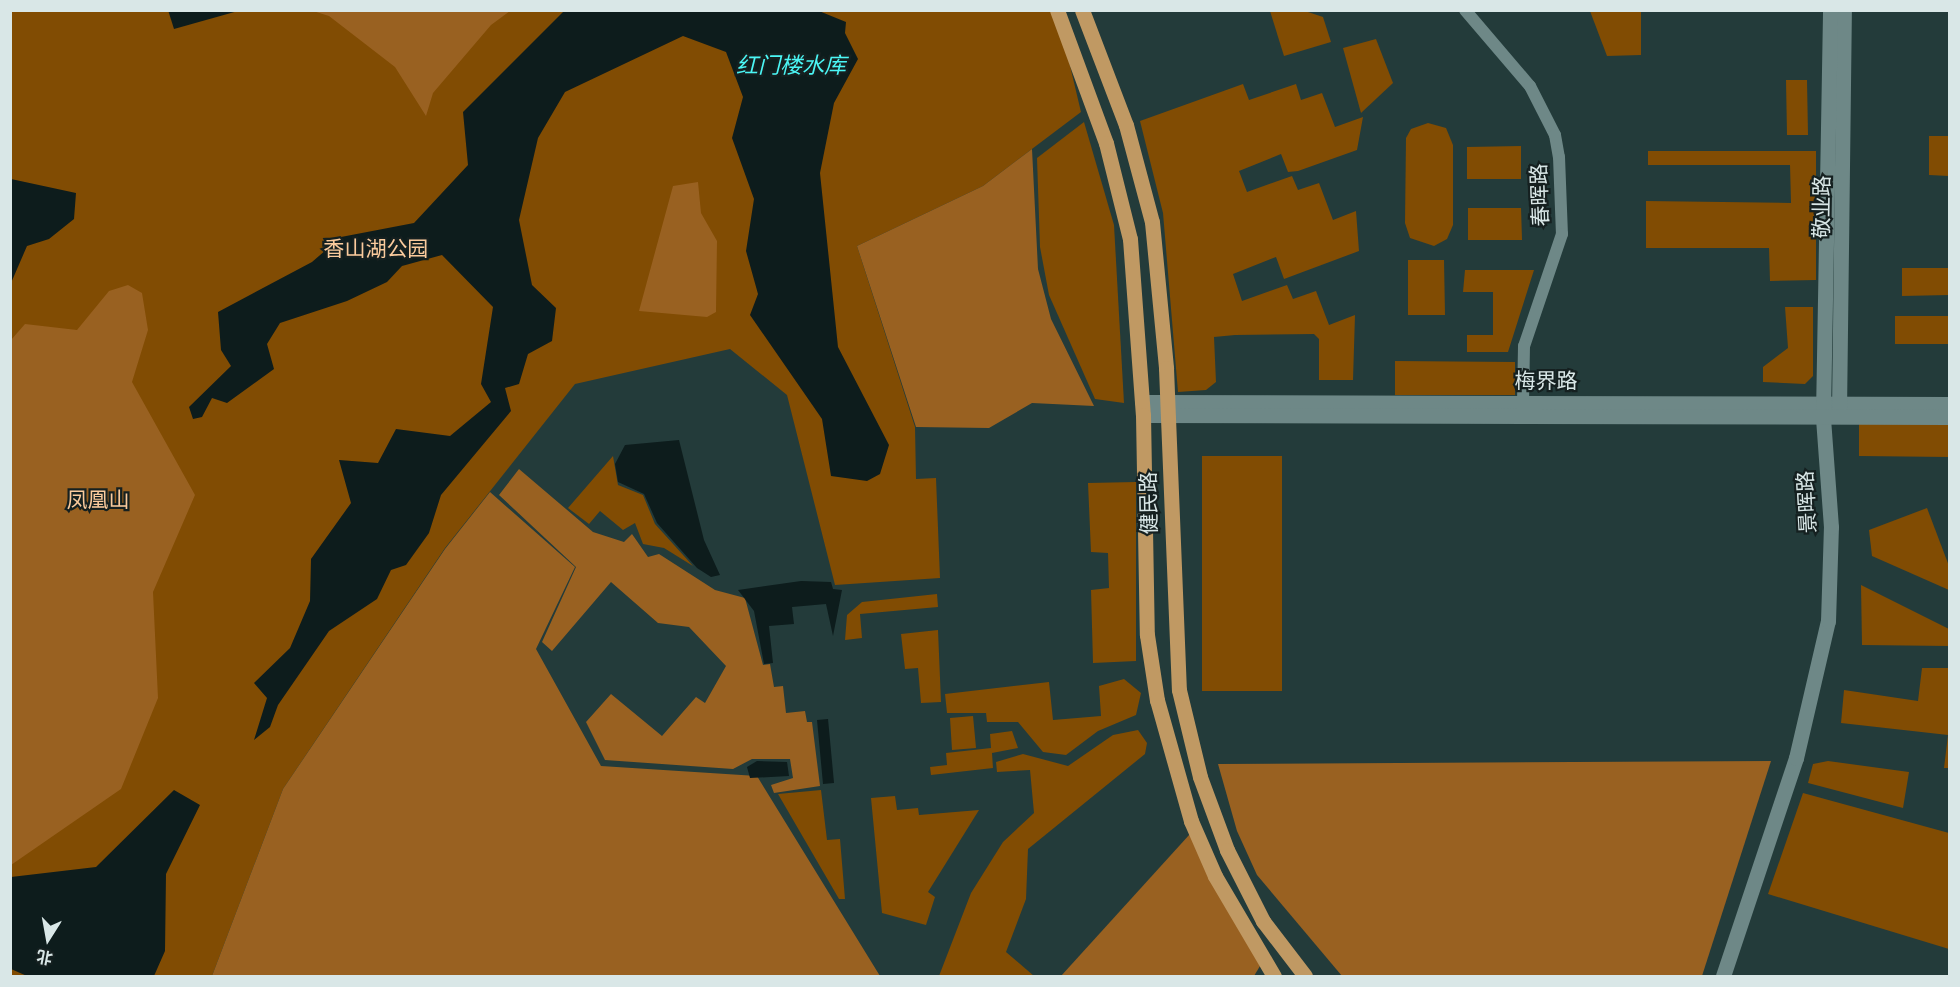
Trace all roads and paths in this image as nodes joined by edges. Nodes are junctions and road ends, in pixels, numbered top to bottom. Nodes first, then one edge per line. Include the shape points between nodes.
1 (1057, 10) edge
2 (1082, 10) edge
3 (1465, 10) edge
4 (1830, 10) edge
5 (1844, 10) edge
6 (1523, 402) junction
7 (1950, 404) edge
8 (1142, 408) junction
9 (1168, 409) junction
10 (1831, 411) junction
11 (1950, 417) edge
12 (1274, 976) edge
13 (1305, 976) edge
14 (1723, 976) edge

1 - 8 main road, 健民路 via 1107,143 1124,210
2 - 9 main road, 健民路 via 1126,125 1152,222
3 - 6 street, 春晖路 via 1530,86 1555,135 1559,157 1562,234 1524,346
4 - 10 main road, 景晖路
5 - 10 main road, 敬业路
6 - 9 main road, 梅界路
6 - 10 main road, 梅界路
7 - 10 main road, 梅界路
8 - 9 main road
8 - 12 main road, 健民路 via 1147,635 1161,717 1189,815 1215,876
9 - 10 main road
9 - 13 main road, 健民路 via 1174,655 1188,729 1232,860 1263,921
10 - 11 main road
10 - 14 main road, 景晖路 via 1828,621 1796,758

